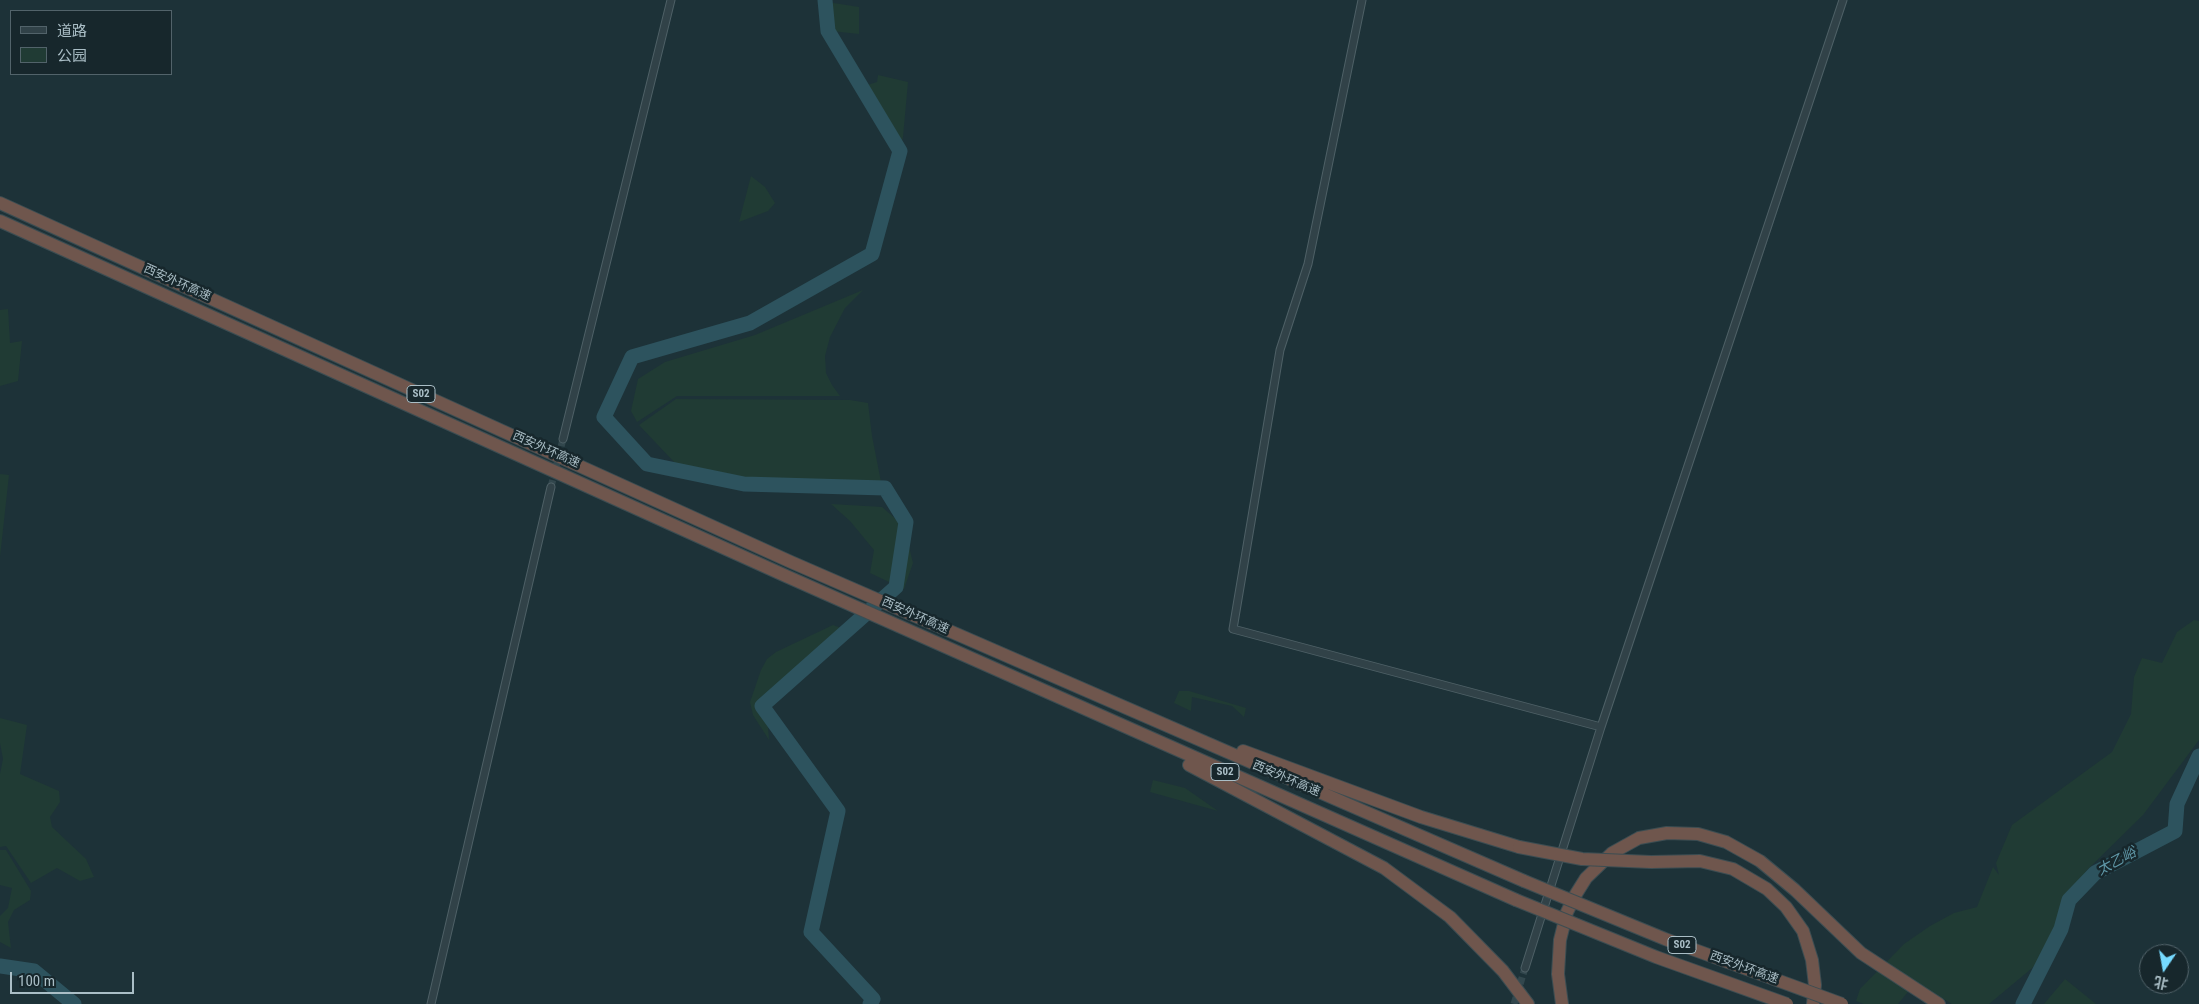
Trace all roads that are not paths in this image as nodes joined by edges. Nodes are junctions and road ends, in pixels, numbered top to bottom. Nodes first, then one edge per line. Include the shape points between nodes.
1 (672, 0) edge
2 (1362, 0) edge
3 (1843, 0) edge
4 (0, 203) edge
5 (0, 221) edge
6 (563, 439) tunnel mouth
7 (551, 487) tunnel mouth
8 (1076, 687) junction
9 (1065, 701) junction
10 (1601, 727) junction
11 (1525, 968) tunnel mouth
12 (430, 1004) edge
13 (1528, 1004) edge
14 (1562, 1004) edge
15 (1787, 1004) edge
16 (1814, 1004) edge
17 (1842, 1004) edge
18 (1939, 1004) edge

1 - 6 street
2 - 10 street via 1308,264 1280,350 1233,629
3 - 10 street
4 - 8 highway, 西安外环高速 / S02
5 - 9 highway, 西安外环高速 / S02
7 - 12 street
8 - 16 highway, bridge via 1421,817 1520,847 1582,859 1700,861 1733,868 1786,906 1803,931 1812,960
8 - 17 highway, 西安外环高速 / S02, bridge via 1524,881 1665,939
9 - 13 highway via 1279,810 1384,868 1450,917 1503,971
9 - 15 highway, 西安外环高速 / S02, bridge via 1516,900 1656,957
10 - 11 street
14 - 18 highway via 1558,974 1560,940 1567,912 1576,894 1586,878 1612,853 1639,838 1667,833 1698,834 1726,842 1760,860 1861,953

